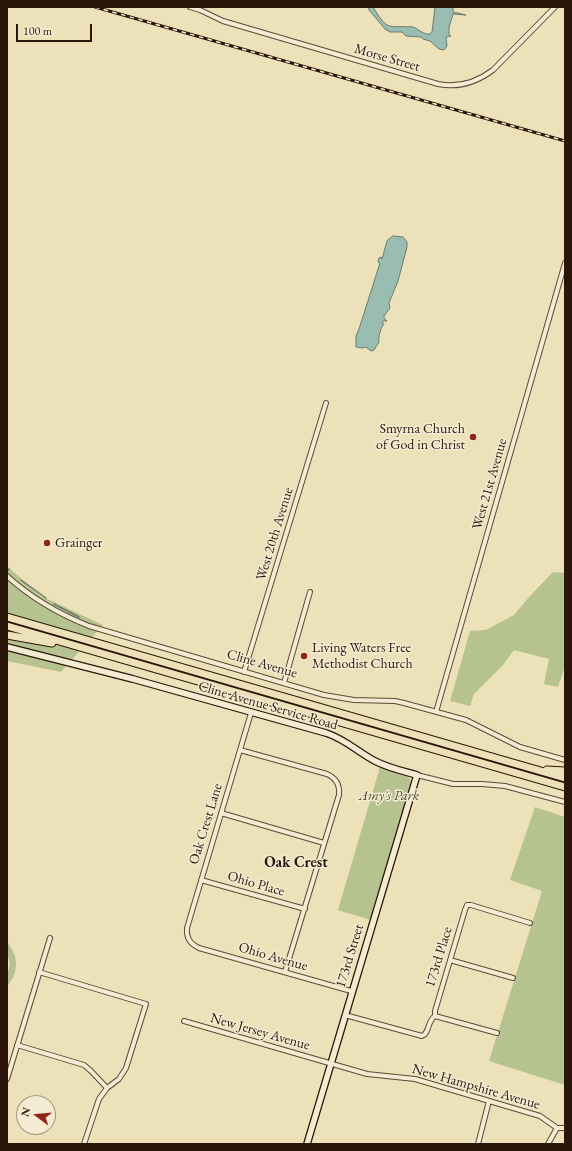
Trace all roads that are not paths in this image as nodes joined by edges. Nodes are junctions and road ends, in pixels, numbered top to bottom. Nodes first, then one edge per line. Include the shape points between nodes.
1 (190, 7) edge
2 (555, 7) edge
3 (565, 263) edge
4 (326, 403) dead end
5 (7, 576) edge
6 (310, 592) dead end
7 (7, 614) edge
8 (7, 617) edge
9 (7, 626) edge
10 (59, 631) junction
11 (7, 634) edge
12 (7, 647) edge
13 (81, 647) junction
14 (244, 672) junction
15 (284, 683) junction
16 (436, 712) junction
17 (251, 713) junction
18 (240, 750) junction
19 (565, 760) edge
20 (538, 770) junction
21 (565, 771) edge
22 (417, 775) junction
23 (565, 778) edge
24 (565, 788) edge
25 (565, 802) edge
26 (221, 813) junction
27 (324, 843) junction
28 (201, 880) junction
29 (305, 909) junction
30 (530, 923) dead end
31 (50, 938) dead end
32 (190, 942) joint
33 (450, 960) junction
34 (39, 972) junction
35 (286, 972) junction
36 (513, 978) dead end
37 (351, 991) junction
38 (345, 1015) junction
39 (435, 1016) junction
40 (184, 1021) dead end
41 (497, 1033) dead end
42 (17, 1045) junction
43 (331, 1063) junction
44 (7, 1079) edge
45 (107, 1088) junction
46 (489, 1101) junction
47 (558, 1128) junction
48 (565, 1128) edge
49 (84, 1144) edge
50 (306, 1144) edge
51 (478, 1144) edge
52 (548, 1144) edge

1 - 2 street, Morse Street via 223,21 449,86 466,84 493,70
3 - 16 street, West 21st Avenue
4 - 14 street, West 20th Avenue
5 - 14 street, Cline Avenue via 38,600 89,626
6 - 15 street
7 - 10 highway
8 - 10 highway, Cline Avenue
9 - 13 highway
10 - 20 highway, Cline Avenue
11 - 13 highway
12 - 17 street, Cline Avenue Service Road
13 - 24 highway
14 - 15 street, Cline Avenue
15 - 16 street, Cline Avenue via 344,699 398,701
16 - 19 street, Cline Avenue via 470,722 520,747
17 - 18 street, Oak Crest Lane
17 - 22 street, Cline Avenue Service Road via 337,737 376,762
18 - 26 street, Oak Crest Lane
18 - 27 street via 331,776 337,783 339,794
20 - 21 highway
20 - 23 highway, Cline Avenue
22 - 25 street, Cline Avenue Service Road via 453,784 505,786
22 - 37 street, 173rd Street
26 - 27 street
26 - 28 street, Oak Crest Lane
27 - 29 street
28 - 29 street, Ohio Place
28 - 32 street, Oak Crest Lane via 187,928 186,934
29 - 35 street
30 - 33 street, 173rd Place via 467,905
31 - 34 street
32 - 35 street, Ohio Avenue via 199,948
33 - 36 street
33 - 39 street, 173rd Place
34 - 42 street
34 - 45 street via 146,1004 126,1068
35 - 37 street, Ohio Avenue
37 - 38 street, 173rd Street
38 - 39 street, 173rd Place via 422,1036 426,1034 431,1018
38 - 43 street, 173rd Street
39 - 41 street
40 - 43 street, New Jersey Avenue
42 - 44 street
42 - 45 street via 84,1065
43 - 46 street, New Hampshire Avenue via 367,1074 415,1079
43 - 50 street, 173rd Street
45 - 49 street via 101,1094
46 - 47 street, New Hampshire Avenue via 540,1116
46 - 51 street
47 - 48 street
47 - 52 street

